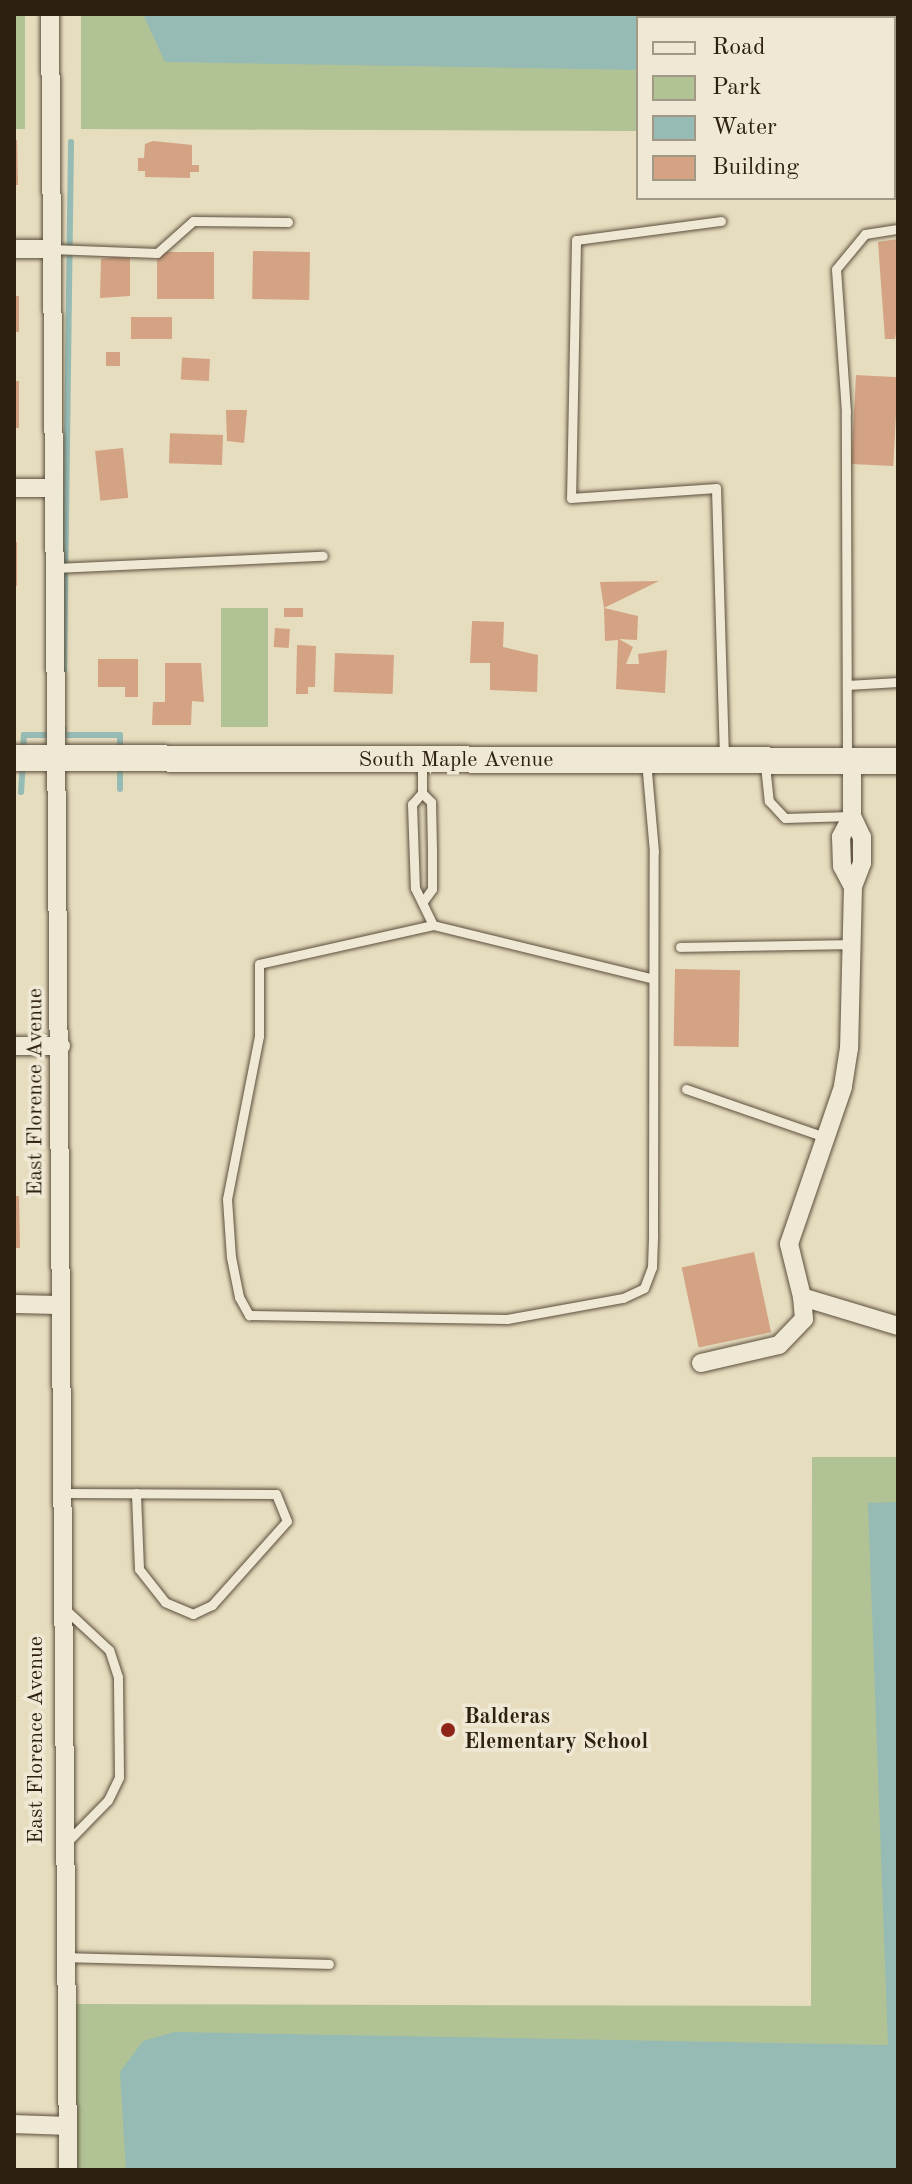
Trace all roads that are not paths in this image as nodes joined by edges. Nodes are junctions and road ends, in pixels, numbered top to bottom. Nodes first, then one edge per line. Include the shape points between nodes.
1 (50, 14) edge
2 (721, 221) dead end
3 (288, 222) dead end
4 (898, 229) edge
5 (14, 249) edge
6 (51, 249) junction
7 (14, 488) edge
8 (52, 488) junction
9 (323, 556) dead end
10 (51, 568) junction
11 (898, 682) edge
12 (847, 685) junction
13 (14, 758) edge
14 (55, 758) junction
15 (646, 761) junction
16 (725, 761) junction
17 (765, 761) junction
18 (849, 761) junction
19 (898, 761) edge
20 (422, 762) junction
21 (422, 793) junction
22 (852, 816) junction
23 (424, 900) junction
24 (433, 925) junction
25 (852, 944) junction
26 (680, 947) dead end
27 (651, 978) junction
28 (14, 1046) edge
29 (61, 1046) junction
30 (686, 1089) dead end
31 (825, 1137) junction
32 (802, 1297) junction
33 (14, 1304) edge
34 (59, 1305) junction
35 (898, 1326) edge
36 (701, 1363) dead end
37 (59, 1493) junction
38 (136, 1493) junction
39 (61, 1604) junction
40 (61, 1847) junction
41 (64, 1957) junction
42 (329, 1964) dead end
43 (14, 2124) edge
44 (68, 2126) junction
45 (68, 2170) edge

1 - 6 street, East Florence Avenue
2 - 16 lane via 576,240 571,498 716,488
3 - 6 lane via 193,221 157,253
4 - 12 lane via 865,234 836,269 846,412
5 - 6 street
6 - 8 street, East Florence Avenue
7 - 8 street
8 - 10 street, East Florence Avenue
9 - 10 lane
10 - 14 street, East Florence Avenue
11 - 12 lane
12 - 18 lane
13 - 14 main road, South Maple Avenue
14 - 20 main road, South Maple Avenue
14 - 29 street, East Florence Avenue
15 - 16 main road, South Maple Avenue
15 - 20 main road, South Maple Avenue
15 - 27 lane via 654,852
16 - 17 main road, South Maple Avenue
17 - 18 main road, South Maple Avenue
17 - 22 lane via 769,801 785,818
18 - 19 main road, South Maple Avenue
18 - 22 street
20 - 21 lane
21 - 23 lane via 431,802 432,850 432,889
21 - 23 lane via 412,804 415,888
22 - 25 street via 841,837 842,866 853,887
23 - 24 lane
24 - 27 lane
24 - 27 lane via 259,964 259,1036 227,1199 231,1257 239,1297 249,1315 507,1319 623,1298 644,1288 652,1267 653,1234
25 - 26 lane
25 - 31 street via 849,1048
28 - 29 street
29 - 34 street, East Florence Avenue
30 - 31 lane
31 - 32 street via 789,1244
32 - 35 street
32 - 36 street via 804,1319 779,1345
33 - 34 street
34 - 37 street, East Florence Avenue
37 - 38 lane
37 - 39 street, East Florence Avenue
38 - 38 lane via 276,1494 287,1521 212,1605 193,1614 165,1602 139,1569
39 - 40 street, East Florence Avenue
39 - 40 lane via 109,1650 118,1677 119,1777 108,1800
40 - 41 street, East Florence Avenue
41 - 42 lane
41 - 44 street, East Florence Avenue
43 - 44 street
44 - 45 street, East Florence Avenue

